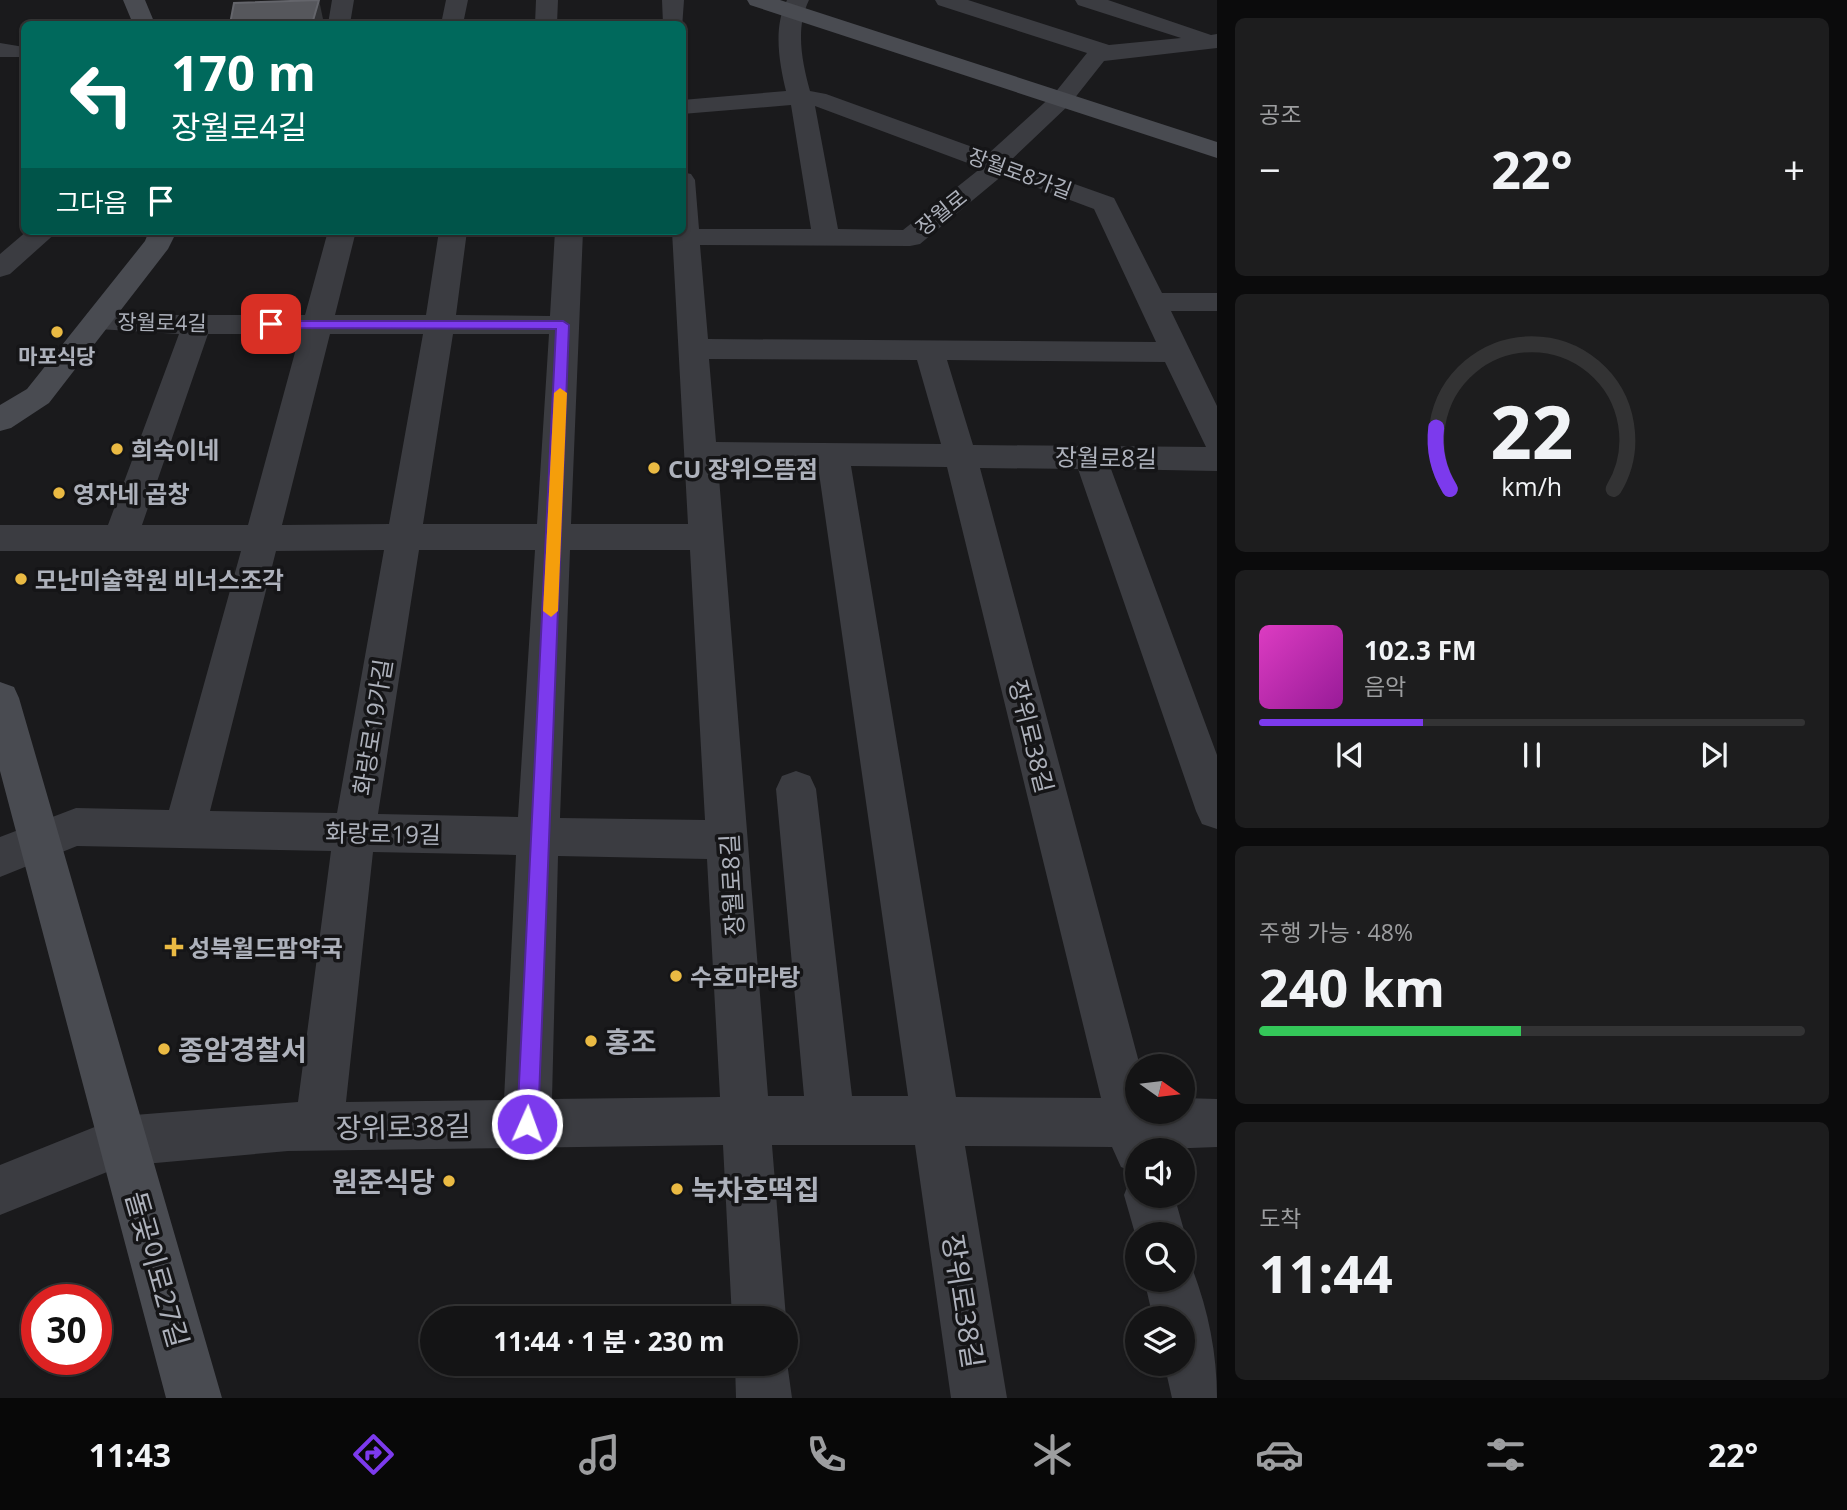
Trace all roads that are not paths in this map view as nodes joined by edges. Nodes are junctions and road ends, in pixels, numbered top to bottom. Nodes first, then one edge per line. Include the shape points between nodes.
1 (134, 0) edge
2 (343, 0) edge
3 (457, 0) edge
4 (547, 0) edge
5 (673, 0) edge
6 (758, 0) edge
7 (946, 0) edge
8 (1086, 0) edge
9 (794, 5) edge
10 (143, 21) edge
11 (340, 21) edge
12 (453, 21) edge
13 (546, 21) edge
14 (674, 21) edge
15 (1213, 41) edge
16 (1108, 52) junction
17 (799, 97) junction
18 (1062, 99) junction
19 (686, 107) edge
20 (1217, 150) edge
21 (996, 164) junction
22 (38, 235) edge
23 (161, 235) edge
24 (341, 235) edge
25 (452, 235) edge
26 (569, 235) edge
27 (686, 237) joint
28 (826, 237) junction
29 (5, 258) edge
30 (1152, 302) junction
31 (1217, 302) edge
32 (98, 320) junction
33 (197, 324) junction
34 (320, 324) junction
35 (441, 325) junction
36 (563, 325) junction
37 (694, 349) junction
38 (929, 351) junction
39 (1175, 352) junction
40 (1204, 385) edge
41 (0, 420) edge
42 (1217, 439) edge
43 (701, 453) junction
44 (833, 454) junction
45 (960, 454) junction
46 (1090, 457) junction
47 (1217, 459) edge
48 (402, 537) junction
49 (555, 537) junction
50 (706, 537) junction
51 (0, 538) edge
52 (120, 538) junction
53 (262, 538) junction
54 (0, 698) edge
55 (796, 789) dead end
56 (1217, 811) edge
57 (185, 829) junction
58 (355, 832) junction
59 (538, 836) junction
60 (729, 839) junction
61 (40, 842) junction
62 (0, 858) edge
63 (745, 1121) junction
64 (831, 1121) junction
65 (937, 1121) junction
66 (1217, 1123) edge
67 (527, 1124) junction
68 (320, 1127) junction
69 (1134, 1136) edge
70 (122, 1141) junction
71 (0, 1190) edge
72 (758, 1306) edge
73 (763, 1376) edge
74 (1195, 1376) edge
75 (194, 1398) edge
76 (764, 1398) edge
77 (979, 1398) edge
78 (1200, 1398) edge

1 - 10 street
2 - 11 street
3 - 12 street
4 - 13 street
5 - 14 street
6 - 9 street
7 - 16 street
8 - 15 street
9 - 17 street via 794,86
9 - 18 street
15 - 16 street
16 - 18 street, 장월로 via 1096,56
17 - 19 street, 장월로8가길
17 - 21 street, 장월로8가길 via 818,99
17 - 28 street
18 - 20 street
18 - 21 street, 장월로
21 - 28 street, 장월로 via 910,238
21 - 30 street, 장월로8가길 via 1105,204
22 - 29 street
23 - 32 street, 장월로4길
24 - 34 street
25 - 35 street, 화랑로19가길
26 - 36 street
27 - 28 street, 장월로
27 - 37 street, 장월로8길
30 - 31 street
30 - 39 street, 장월로8가길
32 - 33 street, 장월로4길
32 - 41 street, 장월로4길 via 38,396
33 - 34 street, 장월로4길
33 - 52 street
34 - 35 street, 장월로4길
34 - 53 street
35 - 36 street, 장월로4길
35 - 48 street, 화랑로19가길
36 - 49 street
37 - 38 street
37 - 43 street, 장월로8길
38 - 39 street
38 - 45 street, 장위로38길
39 - 40 street, 장월로8가길
40 - 42 street, 장월로8가길
43 - 44 street, 장월로8길
43 - 50 street, 장월로8길
44 - 45 street, 장월로8길
44 - 65 street, 장위로38길
45 - 46 street, 장월로8길
45 - 69 street, 장위로38길
46 - 47 street, 장월로8길
46 - 56 street
48 - 49 street
48 - 53 street
48 - 58 street, 화랑로19가길
49 - 50 street
49 - 59 street
50 - 60 street, 장월로8길
51 - 52 street
52 - 53 street
53 - 57 street
54 - 61 street
55 - 64 street
57 - 58 street, 화랑로19길
57 - 61 street, 화랑로19길 via 76,827
58 - 59 street, 화랑로19길
58 - 68 street, 화랑로19가길
59 - 60 street, 화랑로19길
59 - 67 street
60 - 63 street, 장월로8길
61 - 62 street, 화랑로19길
61 - 70 street
63 - 64 street, 장위로38길
63 - 67 street, 장위로38길
63 - 72 street, 장월로8길
64 - 65 street, 장위로38길
65 - 69 street, 장위로38길
65 - 77 street, 장위로38길
66 - 69 street, 장위로38길
67 - 68 street, 장위로38길
68 - 70 street, 장위로38길
70 - 71 street, 장위로38길
70 - 75 street, 돌곶이로27길
73 - 76 street
74 - 78 street

